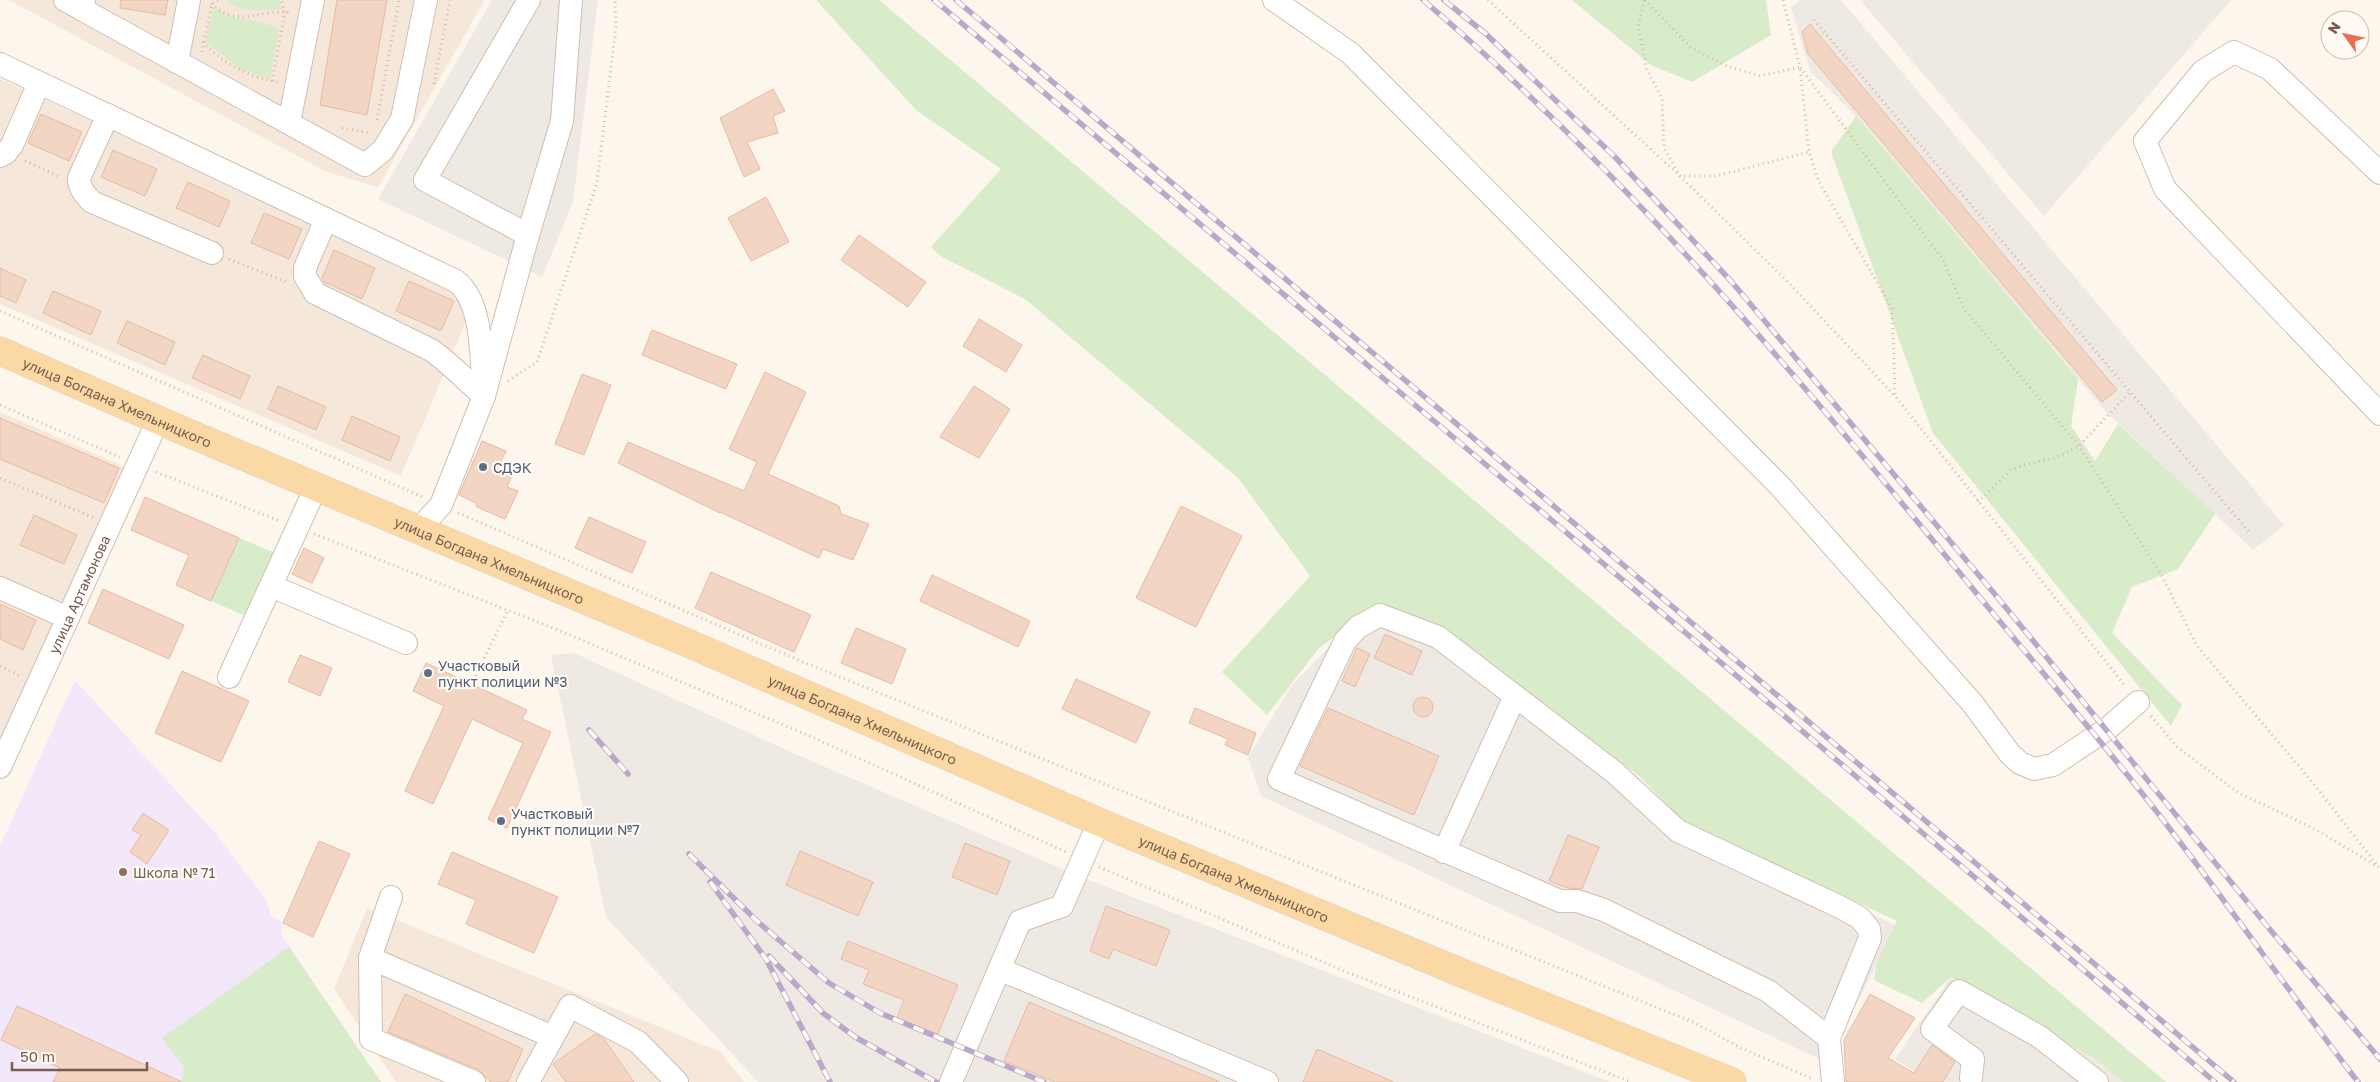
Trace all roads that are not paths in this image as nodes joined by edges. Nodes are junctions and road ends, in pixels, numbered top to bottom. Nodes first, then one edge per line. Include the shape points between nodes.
1 (189, 0) edge
2 (426, 0) edge
3 (529, 0) edge
4 (1274, 0) edge
5 (77, 3) edge
6 (565, 3) edge
7 (312, 8) edge
8 (177, 62) junction
9 (0, 64) edge
10 (39, 83) junction
11 (108, 116) junction
12 (290, 123) junction
13 (3, 154) edge
14 (2379, 172) edge
15 (326, 219) junction
16 (528, 234) junction
17 (212, 253) road end
18 (0, 351) edge
19 (484, 396) junction
20 (2380, 414) edge
21 (158, 420) junction
22 (316, 487) junction
23 (418, 530) junction
24 (271, 586) junction
25 (0, 588) edge
26 (68, 618) junction
27 (406, 643) dead end
28 (230, 677) dead end
29 (1515, 696) junction
30 (2138, 702) road end
31 (0, 767) edge
32 (1099, 822) junction
33 (1444, 852) junction
34 (392, 897) dead end
35 (370, 958) junction
36 (999, 969) junction
37 (553, 1037) junction
38 (1829, 1038) junction
39 (1972, 1081) edge
40 (474, 1082) edge
41 (528, 1082) edge
42 (677, 1082) edge
43 (951, 1082) edge
44 (1267, 1082) edge
45 (1729, 1082) edge
46 (1833, 1082) edge
47 (2097, 1082) edge

1 - 8 street
2 - 12 street via 402,118 383,150 365,165
3 - 16 street via 425,180
4 - 30 street via 1350,53 1779,485 1974,704 2020,763 2034,769 2053,766 2108,729
5 - 8 street
6 - 16 street via 562,121
7 - 12 street
8 - 12 street
9 - 10 street
10 - 11 street
10 - 13 street via 12,145
11 - 15 street
11 - 17 street via 79,178 79,185 92,202
14 - 20 street via 2270,68 2234,52 2203,72 2145,142 2165,190
15 - 19 street via 464,287 476,312
15 - 19 street via 305,268 305,276 315,293 431,350
16 - 19 street
18 - 21 main road, улица Богдана Хмельницкого
19 - 23 street via 441,505
21 - 22 main road, улица Богдана Хмельницкого
21 - 26 street, улица Артамонова
22 - 23 main road, улица Богдана Хмельницкого
22 - 24 street
23 - 32 main road, улица Богдана Хмельницкого
24 - 27 street
24 - 28 street
25 - 26 street
26 - 31 street, улица Артамонова
29 - 33 street
29 - 33 street via 1438,637 1380,615 1358,627 1345,641 1279,779
29 - 38 street via 1614,772 1678,831 1808,890 1860,918 1869,929 1870,938
32 - 36 street via 1062,906 1020,921
32 - 45 main road, улица Богдана Хмельницкого
33 - 38 street via 1560,901 1577,901 1604,910 1768,991
34 - 35 street
35 - 37 street
35 - 40 street via 370,1039
36 - 43 street
36 - 44 street
37 - 41 street
37 - 42 street via 570,1006 638,1042
38 - 46 street
39 - 47 street via 1973,1059 1932,1029 1959,991 2040,1037

